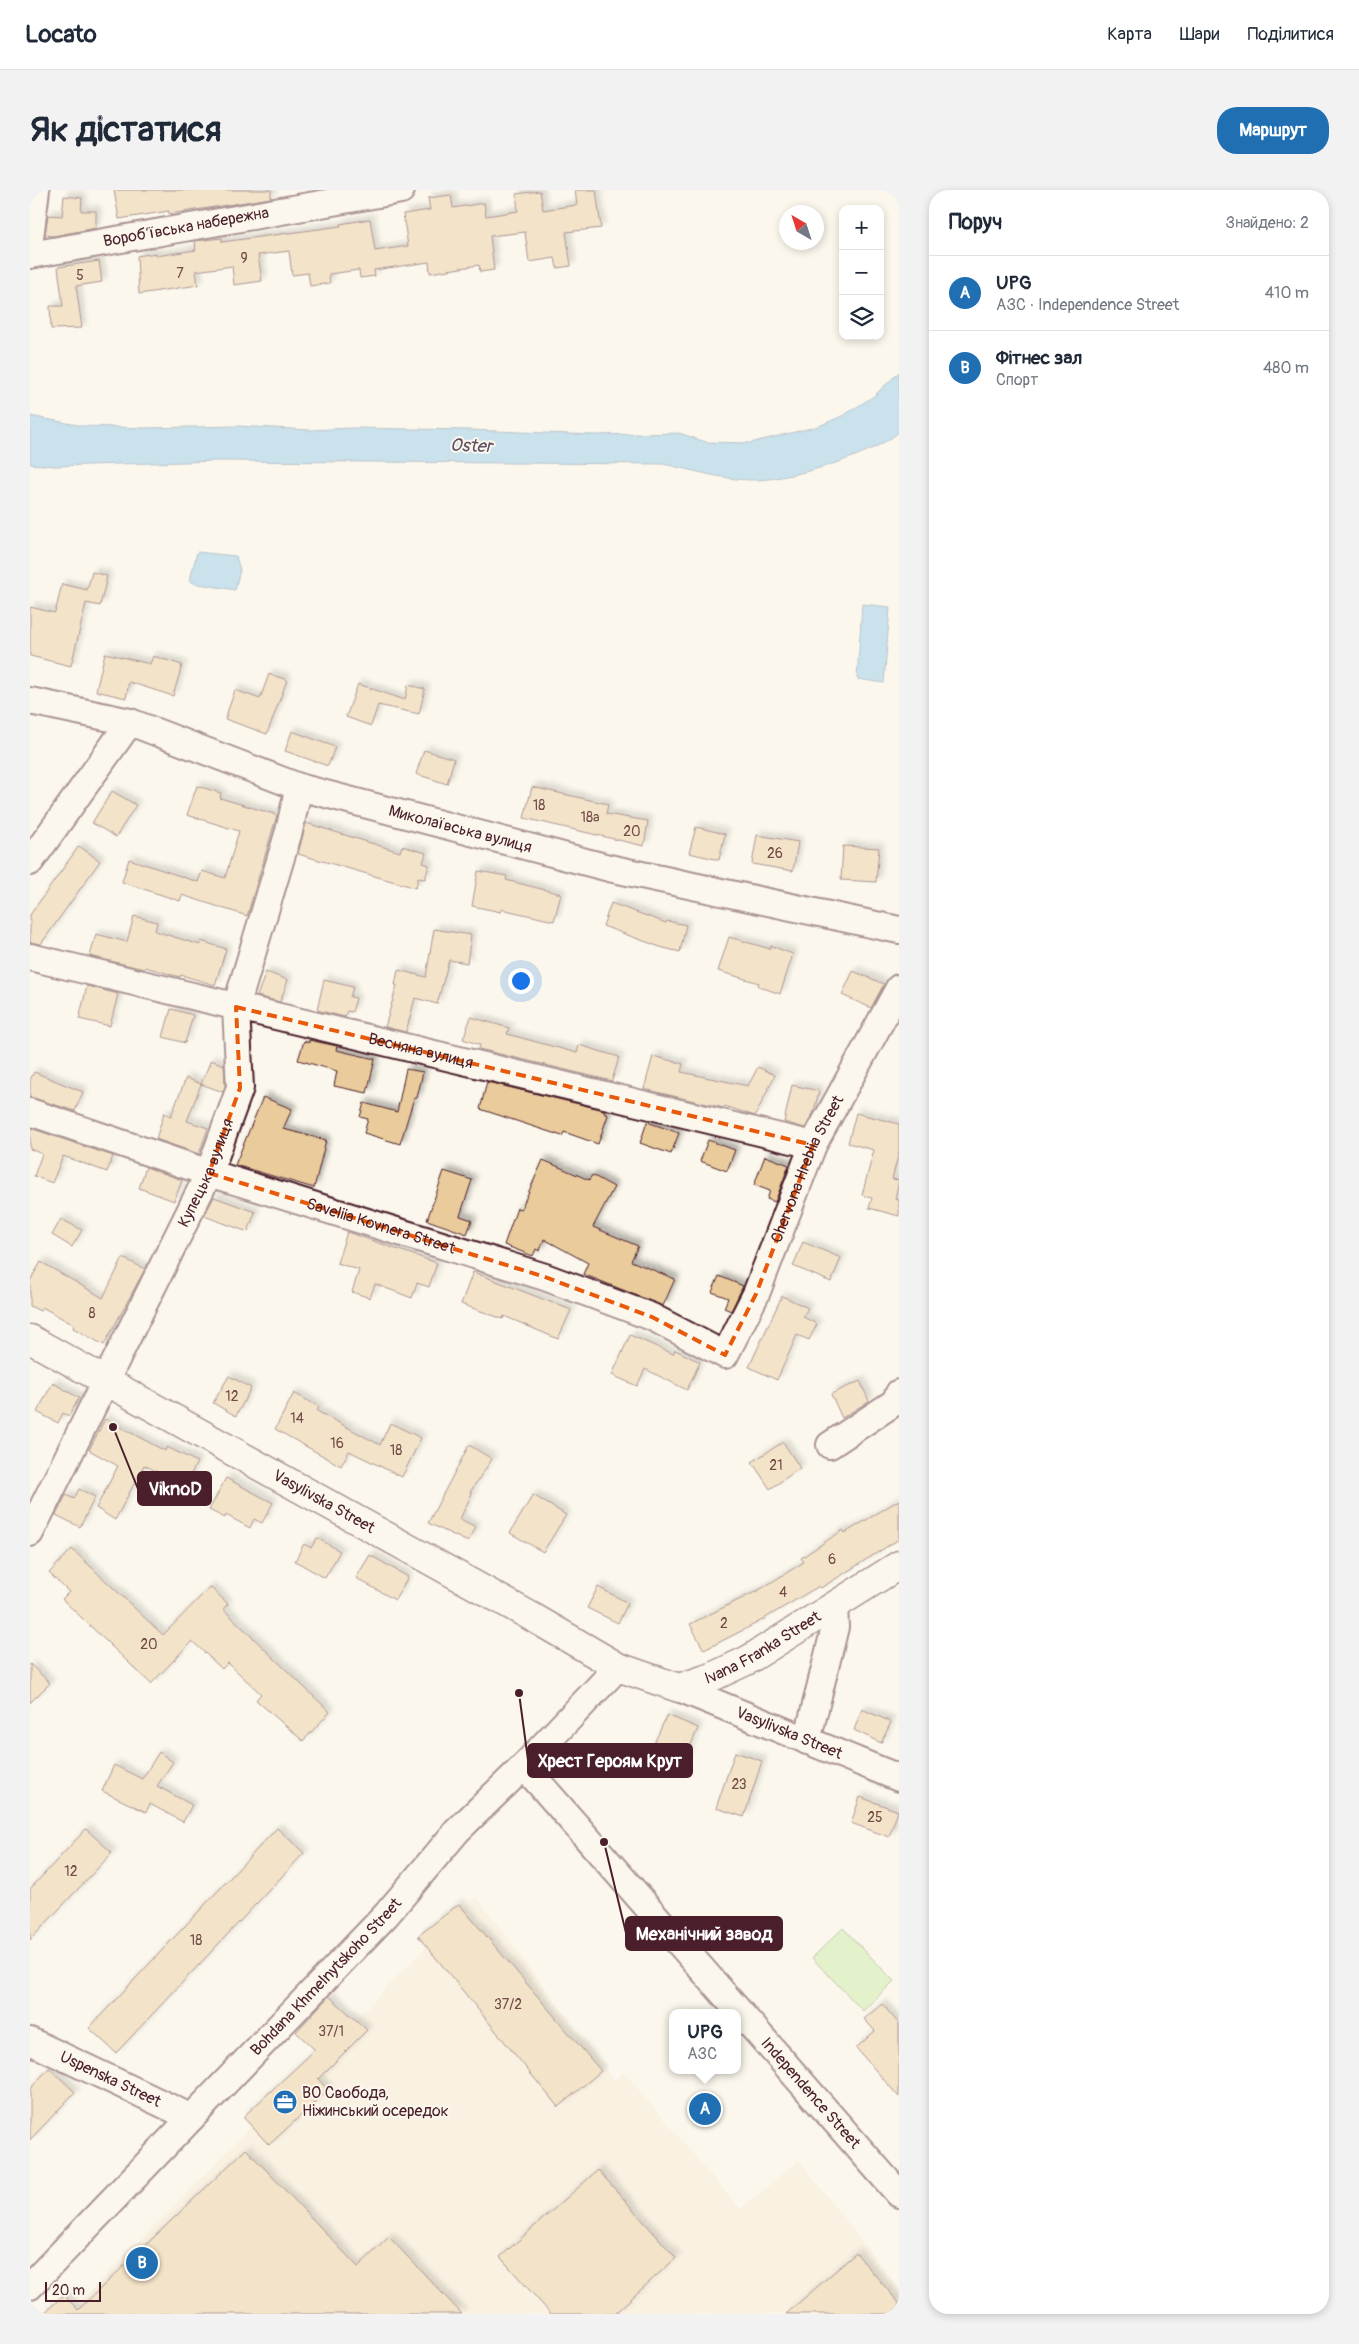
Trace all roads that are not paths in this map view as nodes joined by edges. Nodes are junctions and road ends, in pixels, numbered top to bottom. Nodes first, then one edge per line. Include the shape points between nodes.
1 (36, 190) edge
2 (401, 190) edge
3 (30, 238) edge
4 (30, 254) edge
5 (30, 701) edge
6 (130, 722) junction
7 (299, 787) junction
8 (30, 862) edge
9 (899, 930) edge
10 (30, 957) edge
11 (899, 988) edge
12 (236, 1007) junction
13 (30, 1112) edge
14 (813, 1146) junction
15 (208, 1173) junction
16 (30, 1339) edge
17 (725, 1355) joint
18 (107, 1380) junction
19 (899, 1393) edge
20 (830, 1445) dead end
21 (32, 1524) edge
22 (899, 1565) edge
23 (834, 1606) junction
24 (618, 1667) junction
25 (679, 1688) junction
26 (807, 1741) junction
27 (524, 1766) junction
28 (899, 1778) edge
29 (737, 2009) edge
30 (741, 2014) edge
31 (30, 2041) edge
32 (190, 2117) junction
33 (899, 2194) edge
34 (30, 2286) edge

1 - 3 street
2 - 4 street, Воробʼївська набережна
5 - 6 street, Миколаївська вулиця
6 - 7 street, Миколаївська вулиця
6 - 8 street
7 - 9 street, Миколаївська вулиця via 609,868
7 - 12 street, Купецька вулиця via 289,832
10 - 12 street, Весняна вулиця
11 - 14 street, Chervona Hreblia Street
12 - 14 street, Весняна вулиця
12 - 15 street, Купецька вулиця via 240,1088
13 - 15 street, Saveliia Kovnera Street
14 - 17 street, Chervona Hreblia Street via 756,1294
15 - 17 street, Saveliia Kovnera Street via 545,1277 652,1317
15 - 18 street, Купецька вулиця
16 - 18 main road, Vasylivska Street
18 - 21 street, Купецька вулиця
18 - 24 main road, Vasylivska Street
19 - 20 street via 895,1402
22 - 23 main road, Ivana Franka Street
23 - 25 main road, Ivana Franka Street via 748,1660
23 - 26 street via 835,1627
24 - 25 main road
24 - 27 street, Bohdana Khmelnytskoho Street
25 - 26 street, Vasylivska Street
26 - 28 street, Vasylivska Street
27 - 29 street, Independence Street
27 - 32 street, Bohdana Khmelnytskoho Street via 457,1831 386,1915
30 - 33 street, Independence Street
31 - 32 street, Uspenska Street
32 - 34 street, Bohdana Khmelnytskoho Street

